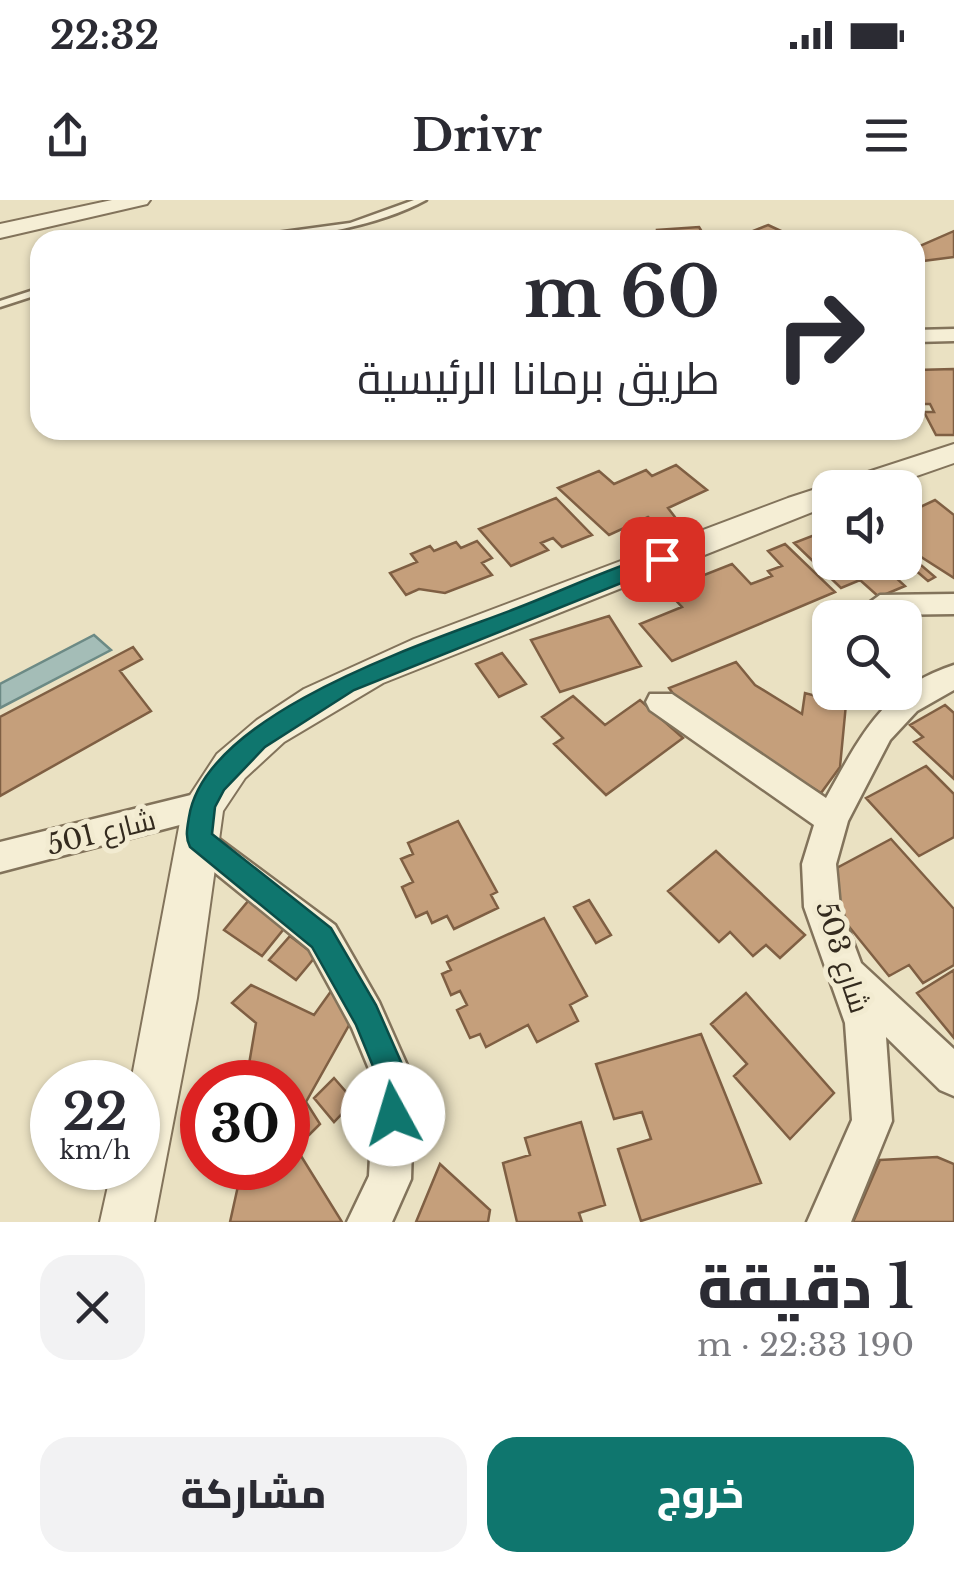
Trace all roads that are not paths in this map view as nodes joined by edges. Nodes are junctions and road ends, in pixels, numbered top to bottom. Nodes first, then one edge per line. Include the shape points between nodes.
1 (140, 200) edge
2 (422, 200) edge
3 (312, 230) edge
4 (0, 231) edge
5 (30, 294) edge
6 (0, 304) edge
7 (925, 336) edge
8 (954, 336) edge
9 (954, 453) edge
10 (903, 470) edge
11 (812, 501) edge
12 (922, 604) edge
13 (954, 604) edge
14 (954, 676) edge
15 (661, 702) dead end
16 (832, 819) junction
17 (201, 823) junction
18 (0, 857) edge
19 (844, 972) junction
20 (954, 1076) edge
21 (127, 1222) edge
22 (369, 1222) edge
23 (829, 1222) edge

1 - 4 street
2 - 3 lane
5 - 6 lane
7 - 8 street
9 - 10 street
11 - 17 street via 346,684 257,740 215,782
12 - 13 street
14 - 16 street, شارع 503 via 906,704 879,730
15 - 16 street
16 - 19 street, شارع 503 via 819,864 822,906
17 - 18 street, شارع 501
17 - 21 street via 174,998
17 - 22 street via 322,938 394,1080 390,1179
19 - 20 street
19 - 23 street, شارع 503 via 864,1023 872,1121

